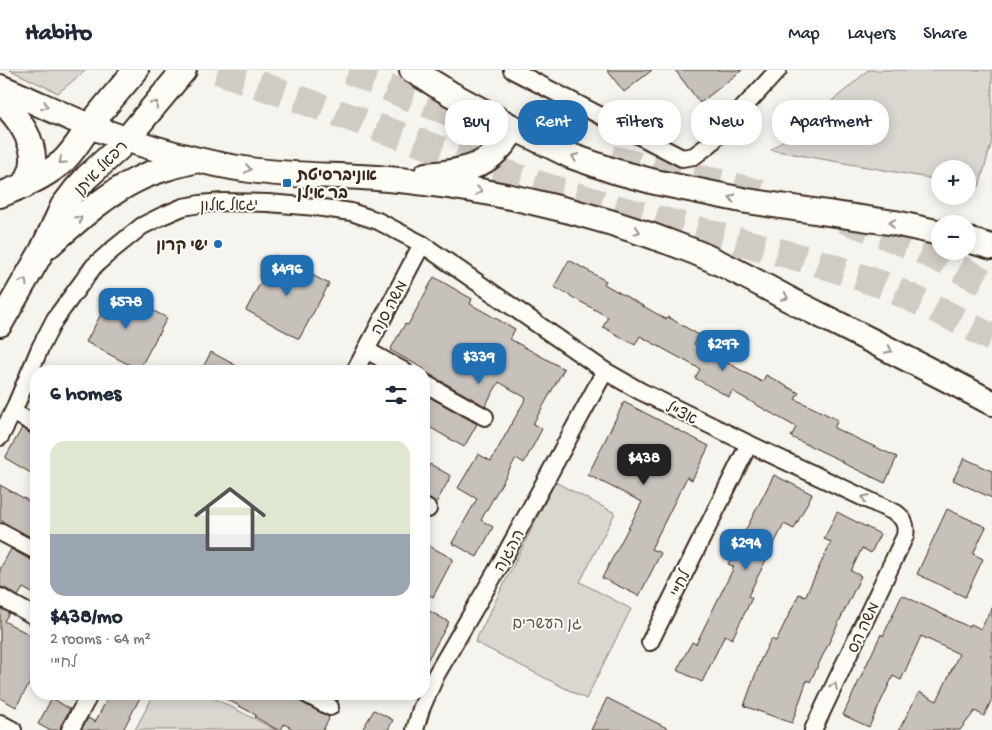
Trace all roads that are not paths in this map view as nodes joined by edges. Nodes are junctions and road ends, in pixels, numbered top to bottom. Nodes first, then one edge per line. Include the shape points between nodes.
1 (184, 70) edge
2 (412, 70) edge
3 (512, 70) edge
4 (778, 70) edge
5 (130, 76) edge
6 (0, 87) edge
7 (0, 100) edge
8 (90, 126) junction
9 (514, 128) junction
10 (126, 139) junction
11 (200, 160) junction
12 (379, 178) junction
13 (24, 186) junction
14 (0, 196) edge
15 (931, 231) edge
16 (976, 242) edge
17 (422, 244) junction
18 (992, 247) edge
19 (42, 251) junction
20 (471, 277) joint
21 (0, 324) edge
22 (366, 350) junction
23 (33, 365) edge
24 (357, 365) edge
25 (393, 365) edge
26 (605, 371) junction
27 (30, 372) edge
28 (430, 385) edge
29 (992, 403) edge
30 (13, 412) junction
31 (485, 417) dead end
32 (30, 422) edge
33 (0, 437) edge
34 (749, 444) junction
35 (905, 523) joint
36 (0, 532) edge
37 (30, 548) edge
38 (0, 597) edge
39 (30, 614) edge
40 (650, 642) dead end
41 (430, 689) edge
42 (87, 700) edge
43 (317, 700) edge
44 (425, 700) edge
45 (330, 707) dead end
46 (0, 723) edge
47 (13, 730) edge
48 (70, 730) edge
49 (415, 730) edge
50 (813, 730) edge

10 -> 1 main road, רפאל איתן
2 - 9 main road
3 - 4 street via 682,158 694,156 710,144
5 - 8 main road, רפאל איתן
5 - 10 main road via 122,104
6 -> 8 main road
7 - 13 main road via 19,122 31,147 32,166
8 - 10 main road
8 -> 13 main road, רפאל איתן via 62,162
9 - 12 main road via 502,147 473,167 453,172
15 -> 9 main road via 747,201 655,182 571,156
10 - 11 main road
10 - 19 main road, רפאל איתן via 76,189
11 -> 12 main road via 278,173
19 -> 11 main road via 115,192 147,175
12 -> 29 main road via 499,194 564,209 656,237 737,273
13 - 14 main road, רפאל איתן
16 - 18 main road
17 - 20 street, יגאל אלון
17 - 22 street, משה סנה
17 - 23 street, יגאל אלון via 378,221 351,212 222,202 178,209 142,226 98,262 55,319
21 -> 19 main road, רפאל איתן
20 - 26 street, אצ"ל
22 - 24 street, משה סנה
22 - 25 street
26 - 34 street, אצ"ל
26 - 41 street, ההגנה
27 - 30 street, יגאל אלון
28 - 31 street
30 - 32 street
30 - 33 street, יגאל אלון
35 -> 34 street, אצ"ל via 896,513
34 - 40 street, לח"י
50 -> 35 street, משה הס via 905,536
36 - 37 street
38 - 39 street
42 - 48 street
43 - 45 street
44 - 49 street, ההגנה
46 - 47 street

